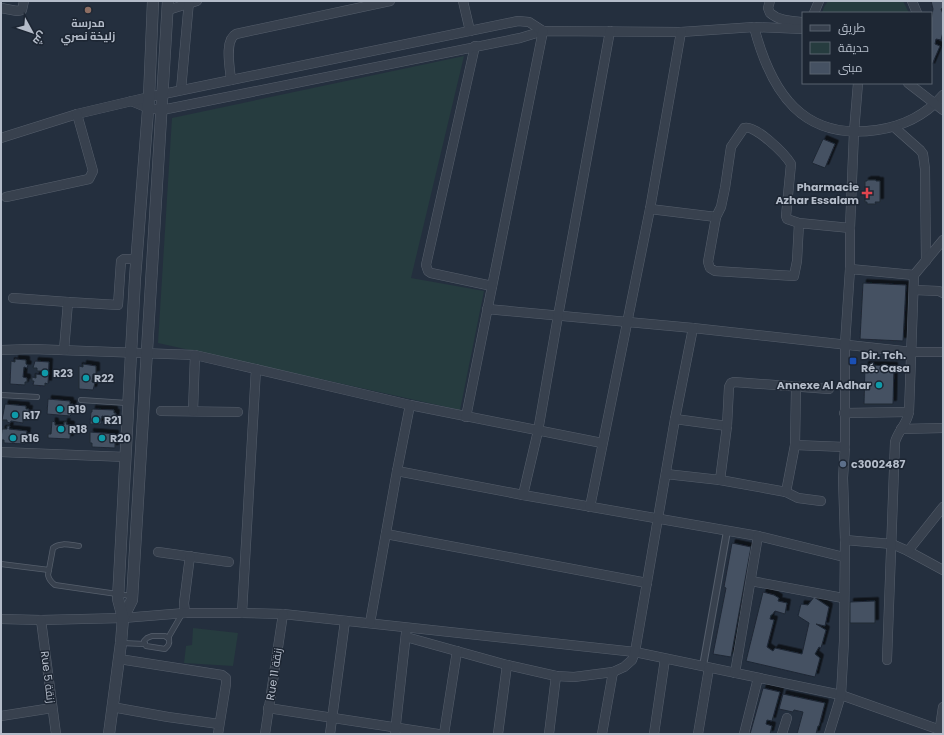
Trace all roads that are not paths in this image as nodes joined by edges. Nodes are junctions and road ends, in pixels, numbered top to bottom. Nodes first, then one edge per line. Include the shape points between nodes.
1 (24, 1) edge
2 (153, 1) edge
3 (390, 1) edge
4 (463, 1) edge
5 (770, 1) edge
6 (819, 1) edge
7 (192, 2) edge
8 (913, 2) edge
9 (168, 5) edge
10 (1, 8) edge
11 (814, 12) edge
12 (917, 12) edge
13 (802, 22) edge
14 (754, 27) junction
15 (802, 29) edge
16 (470, 31) junction
17 (544, 31) junction
18 (610, 31) junction
19 (680, 32) junction
20 (476, 46) junction
21 (231, 80) junction
22 (858, 84) edge
23 (909, 84) edge
24 (181, 90) junction
25 (163, 94) junction
26 (943, 95) edge
27 (148, 103) junction
28 (935, 104) junction
29 (162, 110) junction
30 (943, 110) edge
31 (77, 114) junction
32 (894, 127) junction
33 (854, 132) junction
34 (1, 138) edge
35 (6, 197) dead end
36 (650, 209) junction
37 (716, 217) junction
38 (799, 223) junction
39 (850, 228) junction
40 (943, 240) edge
41 (137, 259) junction
42 (926, 261) junction
43 (850, 269) junction
44 (914, 275) junction
45 (492, 286) junction
46 (914, 290) junction
47 (943, 293) edge
48 (14, 298) dead end
49 (68, 302) junction
50 (118, 305) junction
51 (134, 306) junction
52 (487, 309) junction
53 (558, 316) junction
54 (627, 323) junction
55 (693, 328) junction
56 (845, 344) junction
57 (1, 350) edge
58 (64, 350) junction
59 (912, 352) junction
60 (943, 352) edge
61 (132, 353) junction
62 (146, 353) junction
63 (195, 355) junction
64 (256, 368) junction
65 (796, 388) junction
66 (829, 389) dead end
67 (1, 395) edge
68 (37, 397) dead end
69 (81, 400) dead end
70 (129, 403) junction
71 (410, 405) junction
72 (161, 411) dead end
73 (194, 411) junction
74 (238, 412) dead end
75 (909, 412) junction
76 (844, 413) junction
77 (466, 416) junction
78 (675, 419) junction
79 (727, 426) junction
80 (943, 428) edge
81 (901, 429) junction
82 (538, 431) junction
83 (602, 443) junction
84 (795, 445) junction
85 (845, 447) junction
86 (1, 452) edge
87 (126, 457) junction
88 (397, 472) junction
89 (666, 474) junction
90 (720, 480) junction
91 (786, 492) junction
92 (523, 495) junction
93 (821, 501) dead end
94 (590, 507) junction
95 (943, 507) edge
96 (657, 519) junction
97 (727, 531) junction
98 (386, 534) junction
99 (758, 536) junction
100 (845, 540) junction
101 (892, 544) junction
102 (79, 546) dead end
103 (908, 550) junction
104 (158, 552) dead end
105 (190, 556) junction
106 (844, 557) junction
107 (229, 562) dead end
108 (1, 564) edge
109 (49, 570) junction
110 (943, 570) edge
111 (751, 581) junction
112 (647, 583) junction
113 (118, 594) junction
114 (132, 596) junction
115 (843, 598) junction
116 (242, 612) junction
117 (184, 614) junction
118 (283, 614) junction
119 (1, 618) edge
120 (123, 618) junction
121 (41, 620) junction
122 (345, 621) junction
123 (370, 623) junction
124 (407, 628) junction
125 (168, 638) junction
126 (406, 638) junction
127 (121, 644) junction
128 (145, 644) junction
129 (457, 651) junction
130 (635, 652) junction
131 (666, 658) junction
132 (119, 659) junction
133 (887, 660) dead end
134 (507, 665) junction
135 (706, 667) junction
136 (613, 672) junction
137 (735, 673) junction
138 (556, 676) junction
139 (758, 678) junction
140 (841, 695) junction
141 (943, 706) edge
142 (112, 707) junction
143 (52, 708) junction
144 (268, 708) junction
145 (1, 716) edge
146 (332, 718) junction
147 (787, 718) dead end
148 (219, 724) junction
149 (395, 731) edge
150 (940, 732) edge
151 (56, 734) edge
152 (109, 734) edge
153 (218, 734) edge
154 (265, 734) edge
155 (330, 734) edge
156 (438, 734) edge
157 (444, 734) edge
158 (498, 734) edge
159 (549, 734) edge
160 (602, 734) edge
161 (654, 734) edge
162 (698, 734) edge
163 (744, 734) edge
164 (782, 734) edge
165 (829, 734) edge

1 - 10 street via 22,10
2 - 27 street
3 - 21 street via 236,34 232,36 228,46
4 - 16 street
5 - 13 street via 768,8 775,18
6 - 11 street
7 - 9 street
7 - 24 street
8 - 12 street
9 - 25 street
14 - 15 street
14 - 19 street
14 - 33 street via 763,58 787,100 813,122 828,128
16 - 17 street via 524,21
16 - 21 street
17 - 18 street
17 - 20 street
17 - 45 street
18 - 19 street
18 - 53 street
19 - 36 street
20 - 29 street
20 - 45 street via 426,265 431,273
21 - 24 street
22 - 33 street
23 - 28 street
24 - 25 street
25 - 27 street
25 - 29 street
26 - 28 street
27 - 29 street
27 - 31 street via 132,101
27 - 41 street
28 - 30 street
28 - 32 street via 919,116
29 - 62 street
31 - 34 street
31 - 35 street via 93,172 89,180
32 - 33 street
32 - 42 street via 923,154
33 - 39 street
36 - 37 street
36 - 54 street
37 - 38 street via 708,262 710,268 715,271 794,276
37 - 38 street via 726,188 731,147 746,127 773,145 791,164 786,216 789,220
38 - 39 street
39 - 43 street
40 - 42 street
41 - 50 street via 121,261
41 - 51 street
42 - 44 street
43 - 44 street
43 - 56 street
44 - 46 street
45 - 52 street
46 - 47 street
46 - 59 street
48 - 49 street
49 - 50 street
49 - 58 street
50 - 51 street
51 - 61 street
52 - 53 street
52 - 77 street
53 - 54 street
53 - 82 street
54 - 55 street
54 - 83 street
55 - 56 street
55 - 78 street
56 - 59 street
56 - 76 street
57 - 58 street
58 - 61 street
59 - 60 street
59 - 75 street
61 - 62 street
61 - 70 street
62 - 63 street
62 - 114 street
63 - 64 street
63 - 73 street
64 - 71 street
64 - 116 street
65 - 66 street
65 - 79 street via 731,383
65 - 84 street
67 - 68 lane
69 - 70 lane
70 - 87 street
71 - 77 street
71 - 88 street
72 - 73 street
73 - 74 street
75 - 76 street
75 - 81 street
76 - 85 street
77 - 82 street
78 - 79 street
78 - 89 street
79 - 90 street
80 - 81 street
81 - 101 street via 895,442
82 - 83 street
82 - 92 street
83 - 94 street
84 - 85 street
84 - 91 street
85 - 100 street
86 - 87 street
87 - 113 street
88 - 92 street
88 - 98 street
89 - 90 street
89 - 96 street
90 - 91 street
91 - 93 street via 798,498
92 - 94 street
94 - 96 street
95 - 103 street
96 - 97 street
96 - 112 street
97 - 99 street
97 - 135 street
98 - 112 street
98 - 123 street
99 - 106 street
99 - 111 street
100 - 101 street
100 - 106 street
101 - 103 street
101 - 133 street
102 - 109 lane via 57,545 52,552
103 - 110 street
104 - 105 street
105 - 107 street
105 - 117 street
106 - 115 street
108 - 109 lane
109 - 113 lane via 49,579 56,585
111 - 115 street
111 - 137 street
112 - 130 street
113 - 114 lane
113 - 120 street
114 - 120 street
115 - 140 street
116 - 117 street
116 - 118 street
117 - 120 street
117 - 125 lane
118 - 122 street
118 - 144 street, Rue 11 زنقة
119 - 121 street
120 - 121 street
120 - 127 street
121 - 143 street, Rue 5 زنقة
122 - 123 street
122 - 146 street
123 - 124 street
124 - 126 street
124 - 130 street
125 - 128 lane via 152,636 144,641
125 - 128 lane via 170,643 165,649 149,648
126 - 129 street
126 - 149 street
127 - 128 lane
127 - 132 street
129 - 134 street
129 - 157 street
130 - 131 street
130 - 136 street via 632,660
131 - 135 street
131 - 161 street
132 - 142 street
132 - 148 street via 222,675 226,678
134 - 138 street
134 - 158 street
135 - 137 street
135 - 162 street
136 - 138 street via 574,677
136 - 160 street
137 - 139 street
138 - 159 street
139 - 140 street
139 - 163 street
140 - 150 street
140 - 165 street
141 - 150 street
142 - 148 street
142 - 152 street
143 - 145 street
143 - 151 street, Rue 5 زنقة
144 - 146 street
144 - 154 street, Rue 11 زنقة
146 - 149 street
146 - 155 street
147 - 164 street
148 - 153 street
149 - 156 street

